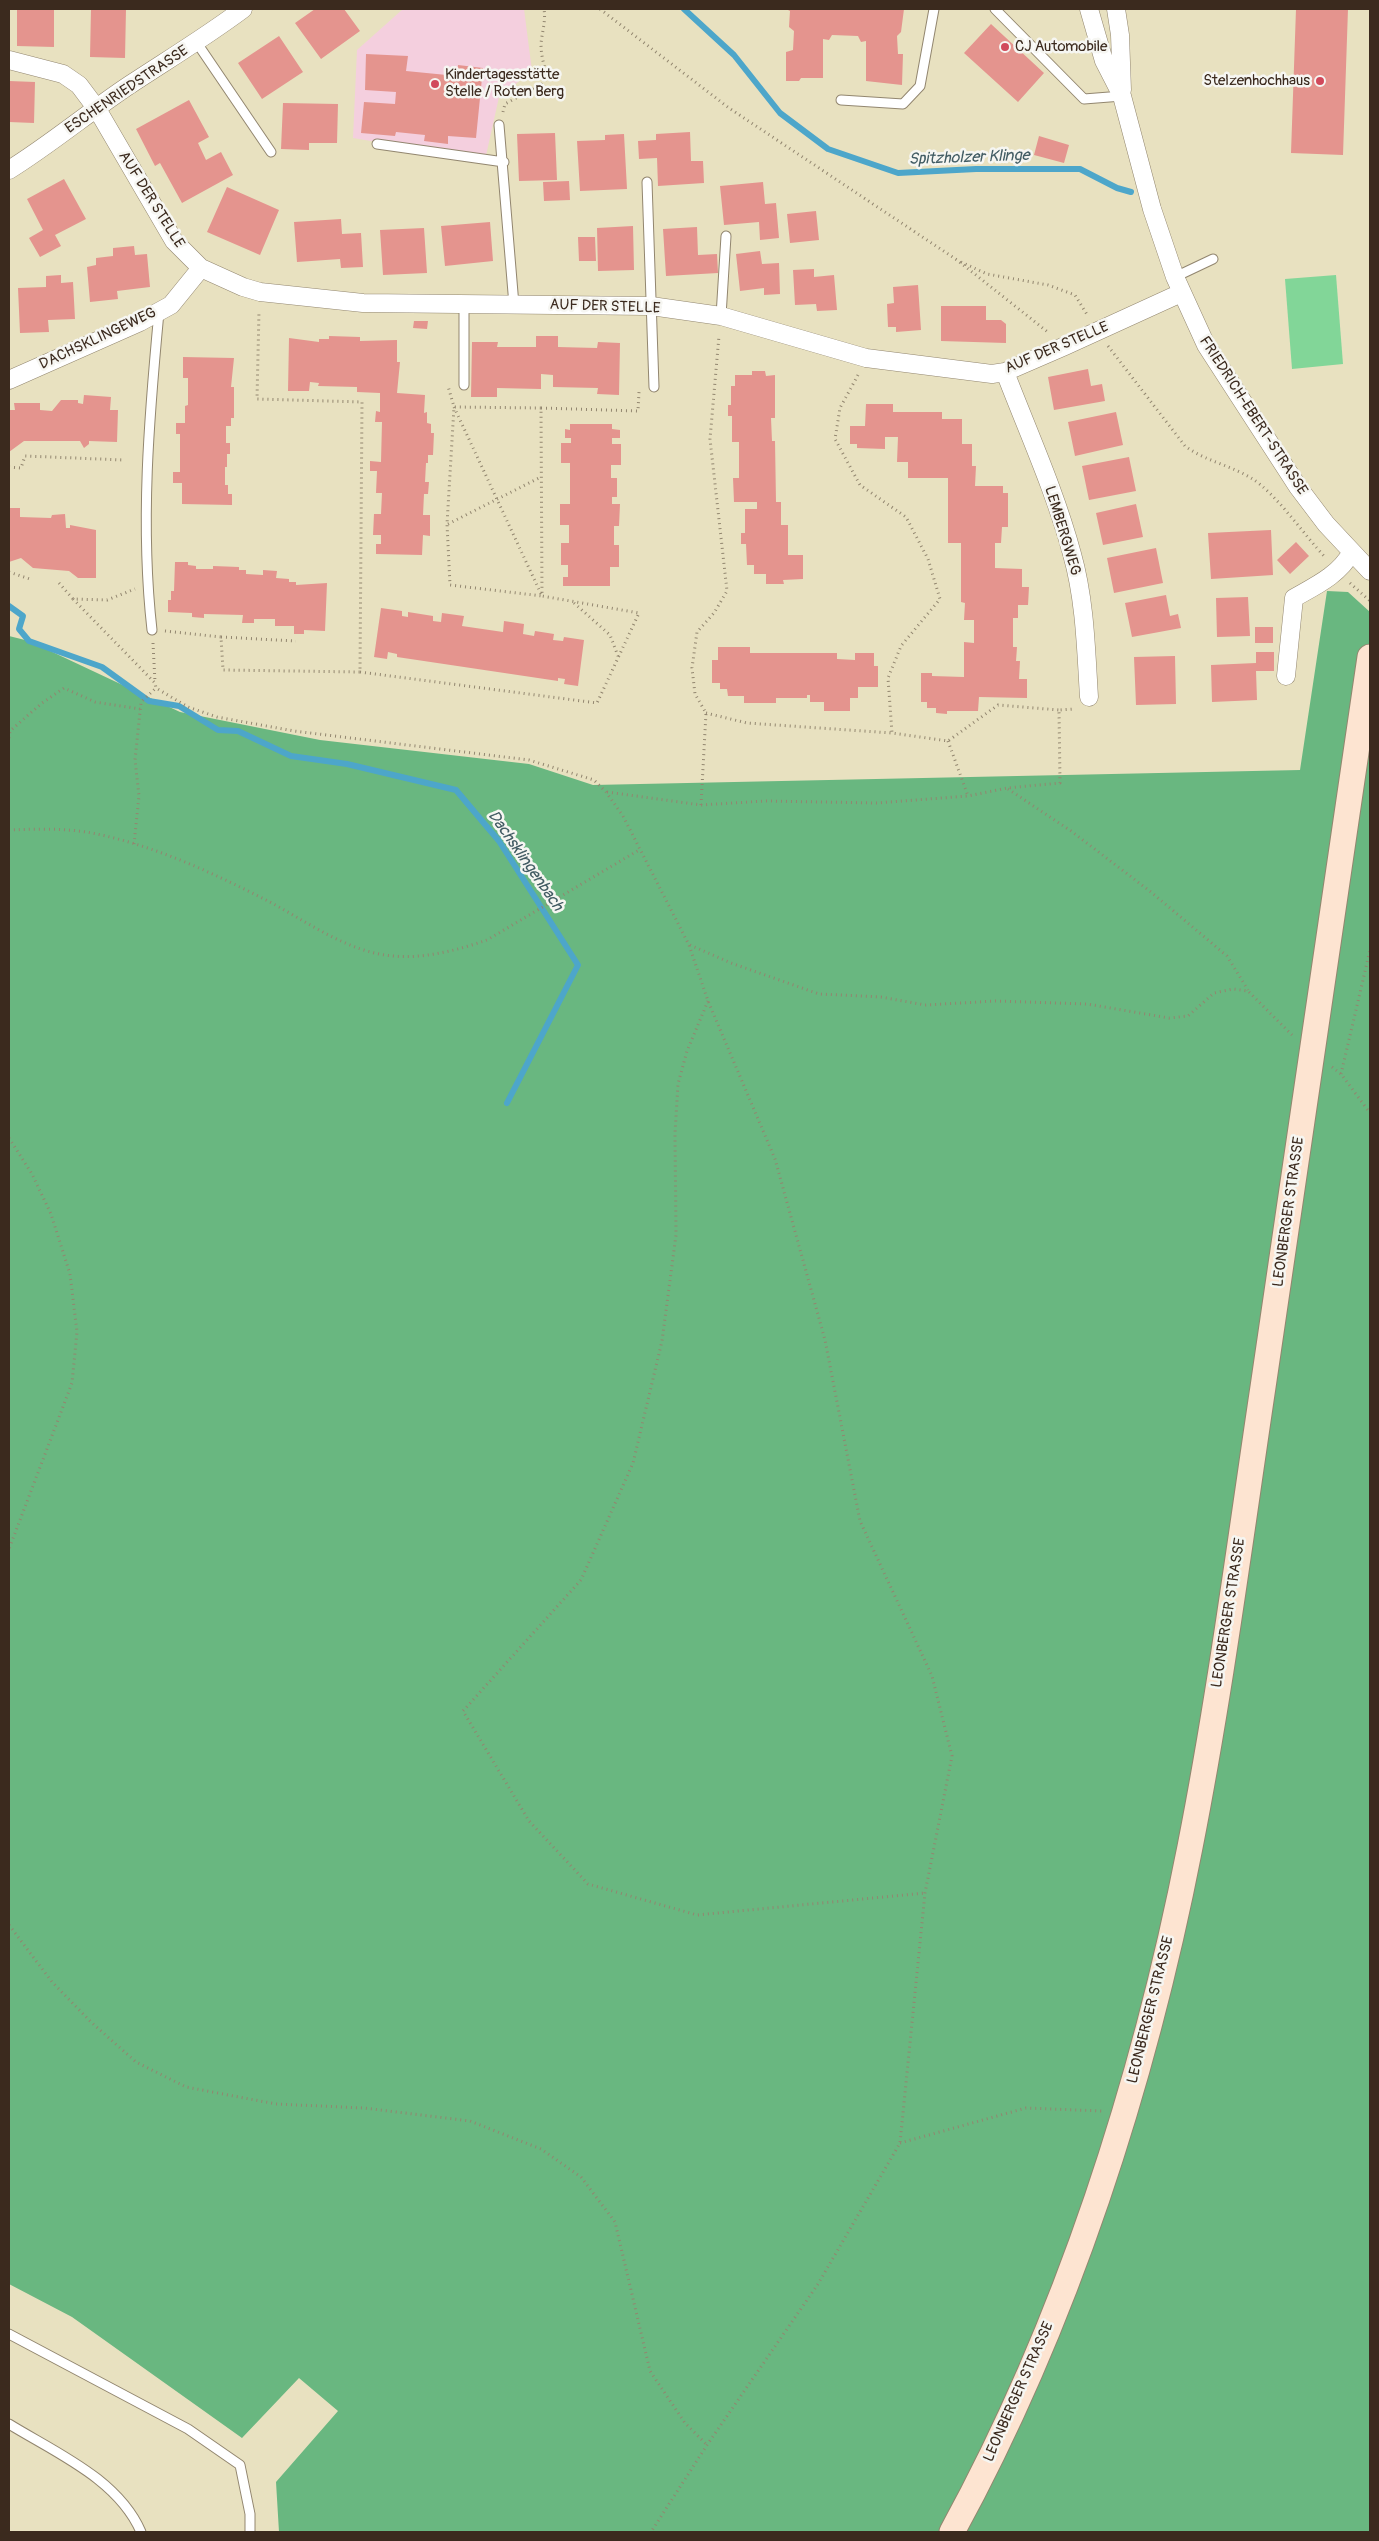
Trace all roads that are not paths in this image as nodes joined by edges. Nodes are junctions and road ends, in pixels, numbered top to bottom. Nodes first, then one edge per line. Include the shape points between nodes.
1 (243, 9) edge
2 (934, 9) edge
3 (995, 9) edge
4 (1089, 9) edge
5 (1116, 9) edge
6 (1126, 9) edge
7 (1120, 35) junction
8 (197, 43) junction
9 (9, 60) edge
10 (1122, 96) junction
11 (841, 100) dead end
12 (97, 109) junction
13 (499, 124) road end
14 (377, 144) dead end
15 (271, 152) dead end
16 (504, 162) junction
17 (9, 170) edge
18 (647, 182) dead end
19 (726, 236) dead end
20 (1213, 259) dead end
21 (201, 268) junction
22 (1178, 285) junction
23 (464, 305) junction
24 (514, 305) junction
25 (651, 306) junction
26 (159, 312) junction
27 (721, 316) junction
28 (1005, 372) junction
29 (9, 380) edge
30 (464, 385) dead end
31 (654, 387) dead end
32 (1351, 553) junction
33 (1370, 571) edge
34 (152, 630) road end
35 (1370, 660) edge
36 (1286, 676) dead end
37 (1090, 697) road end
38 (9, 2334) edge
39 (9, 2424) edge
40 (141, 2532) edge
41 (250, 2532) edge
42 (952, 2532) edge

1 - 8 street, ESCHENRIEDSTRASSE
2 - 11 lane via 920,86 903,104
3 - 10 lane via 1084,99
4 - 10 street, FRIEDRICH-EBERT-STRASSE via 1104,61
5 - 7 street, FRIEDRICH-EBERT-STRASSE
6 - 7 street, FRIEDRICH-EBERT-STRASSE
7 - 10 street, FRIEDRICH-EBERT-STRASSE
8 - 12 street, ESCHENRIEDSTRASSE via 130,84
8 - 15 lane
9 - 12 street, AUF DER STELLE via 63,74 79,85
10 - 22 street, FRIEDRICH-EBERT-STRASSE via 1152,209
12 - 17 street, ESCHENRIEDSTRASSE
12 - 21 street, AUF DER STELLE via 166,228 179,247
13 - 16 lane
14 - 16 lane
16 - 24 lane
18 - 25 lane
19 - 27 lane
20 - 22 lane
21 - 23 street, AUF DER STELLE via 260,292 363,303
21 - 26 street, DACHSKLINGEWEG via 171,305
22 - 28 street, AUF DER STELLE via 1098,331
22 - 32 street, FRIEDRICH-EBERT-STRASSE via 1206,345 1229,382 1298,487
23 - 24 street, AUF DER STELLE
23 - 30 lane
24 - 25 street, AUF DER STELLE
25 - 27 street, AUF DER STELLE
25 - 31 lane
26 - 29 street, DACHSKLINGEWEG
26 - 34 lane via 148,440 147,584
27 - 28 street, AUF DER STELLE via 866,358 992,374
28 - 37 street, LEMBERGWEG via 1072,553 1081,595
32 - 33 street, FRIEDRICH-EBERT-STRASSE
32 - 36 street via 1337,570 1294,598
35 - 42 main road, LEONBERGER STRASSE via 1289,1217 1190,1849 1162,1972 1124,2113 1059,2299 1012,2412
38 - 41 lane via 188,2429 240,2464 250,2514
39 - 40 lane via 104,2483 132,2513

